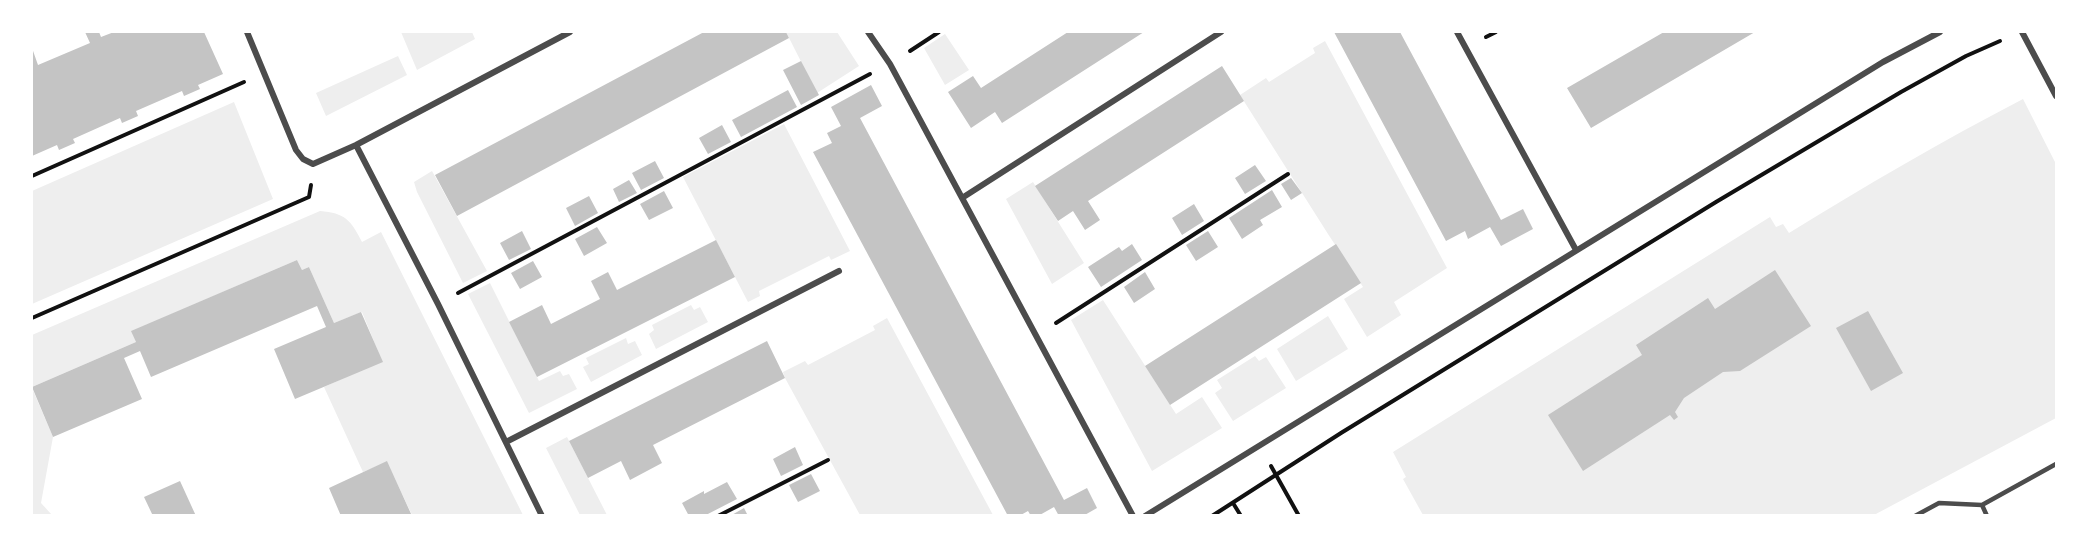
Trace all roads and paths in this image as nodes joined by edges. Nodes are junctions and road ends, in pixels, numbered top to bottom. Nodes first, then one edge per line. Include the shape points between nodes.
1 (247, 32) edge
2 (570, 32) edge
3 (868, 32) edge
4 (939, 32) edge
5 (1221, 32) edge
6 (1457, 32) edge
7 (1940, 32) edge
8 (2022, 32) edge
9 (2010, 36) dead end
10 (890, 64) junction
11 (264, 73) junction
12 (2056, 96) edge
13 (356, 145) junction
14 (313, 164) junction
15 (1288, 174) dead end
16 (32, 176) edge
17 (962, 198) junction
18 (1576, 250) junction
19 (839, 271) dead end
20 (438, 304) junction
21 (32, 318) edge
22 (1037, 335) junction
23 (506, 442) junction
24 (1260, 446) junction
25 (828, 460) dead end
26 (2056, 464) edge
27 (1276, 474) junction
28 (1233, 503) junction
29 (1982, 505) junction
30 (542, 516) edge
31 (718, 516) edge
32 (1134, 516) edge
33 (1145, 516) edge
34 (1212, 516) edge
35 (1241, 516) edge
36 (1299, 516) edge
37 (1915, 516) edge
38 (1987, 516) edge

1 - 11 street
2 - 13 street
3 - 10 street
4 - 10 path
5 - 17 street
6 - 18 street
7 - 18 street via 1883,62
8 - 12 street
9 - 27 path via 1901,92 1716,201
10 - 17 street
10 - 20 path
11 - 14 street via 297,150
11 - 16 path
13 - 14 street
13 - 20 street
14 - 21 path via 309,197
15 - 22 path
17 - 22 street
18 - 24 street
19 - 23 street
20 - 23 street
22 - 32 street
23 - 30 street
24 - 27 path
24 - 33 street
25 - 31 path
26 - 29 lane
27 - 28 path
27 - 36 path
28 - 34 path
28 - 35 path
29 - 37 lane via 1939,503
29 - 38 lane

